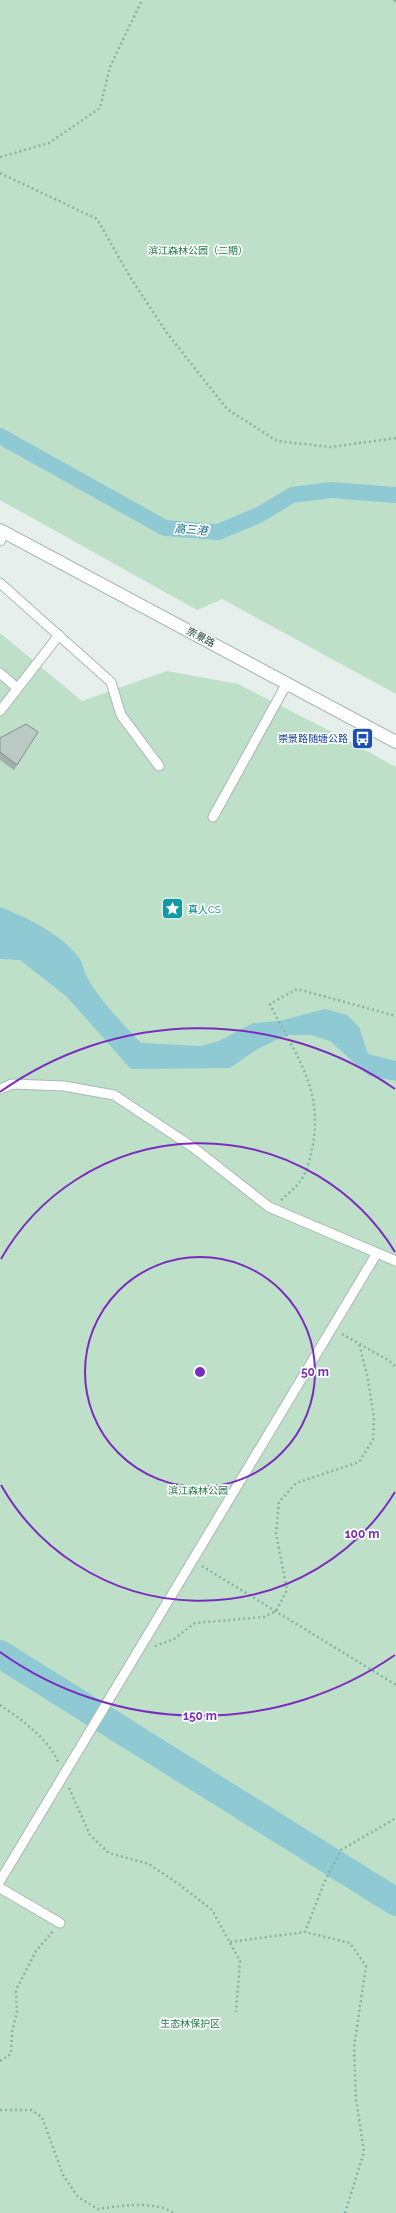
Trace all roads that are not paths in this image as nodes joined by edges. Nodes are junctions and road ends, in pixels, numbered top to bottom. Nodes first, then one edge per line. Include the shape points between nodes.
1 (2, 535) edge
2 (0, 583) edge
3 (59, 635) junction
4 (0, 673) edge
5 (287, 683) junction
6 (17, 688) junction
7 (0, 711) edge
8 (396, 742) edge
9 (159, 766) dead end
10 (213, 817) dead end
11 (0, 1088) edge
12 (376, 1253) junction
13 (396, 1261) edge
14 (0, 1881) edge
15 (0, 1888) edge
16 (60, 1923) road end

1 - 5 street, 崇景路
2 - 3 lane
3 - 6 lane
3 - 9 lane via 111,682 121,715
4 - 6 lane
5 - 8 street, 崇景路
5 - 10 lane
6 - 7 lane
11 - 12 lane via 12,1084 64,1086 114,1095 194,1148 272,1208
12 - 13 lane
12 - 14 lane
15 - 16 lane

